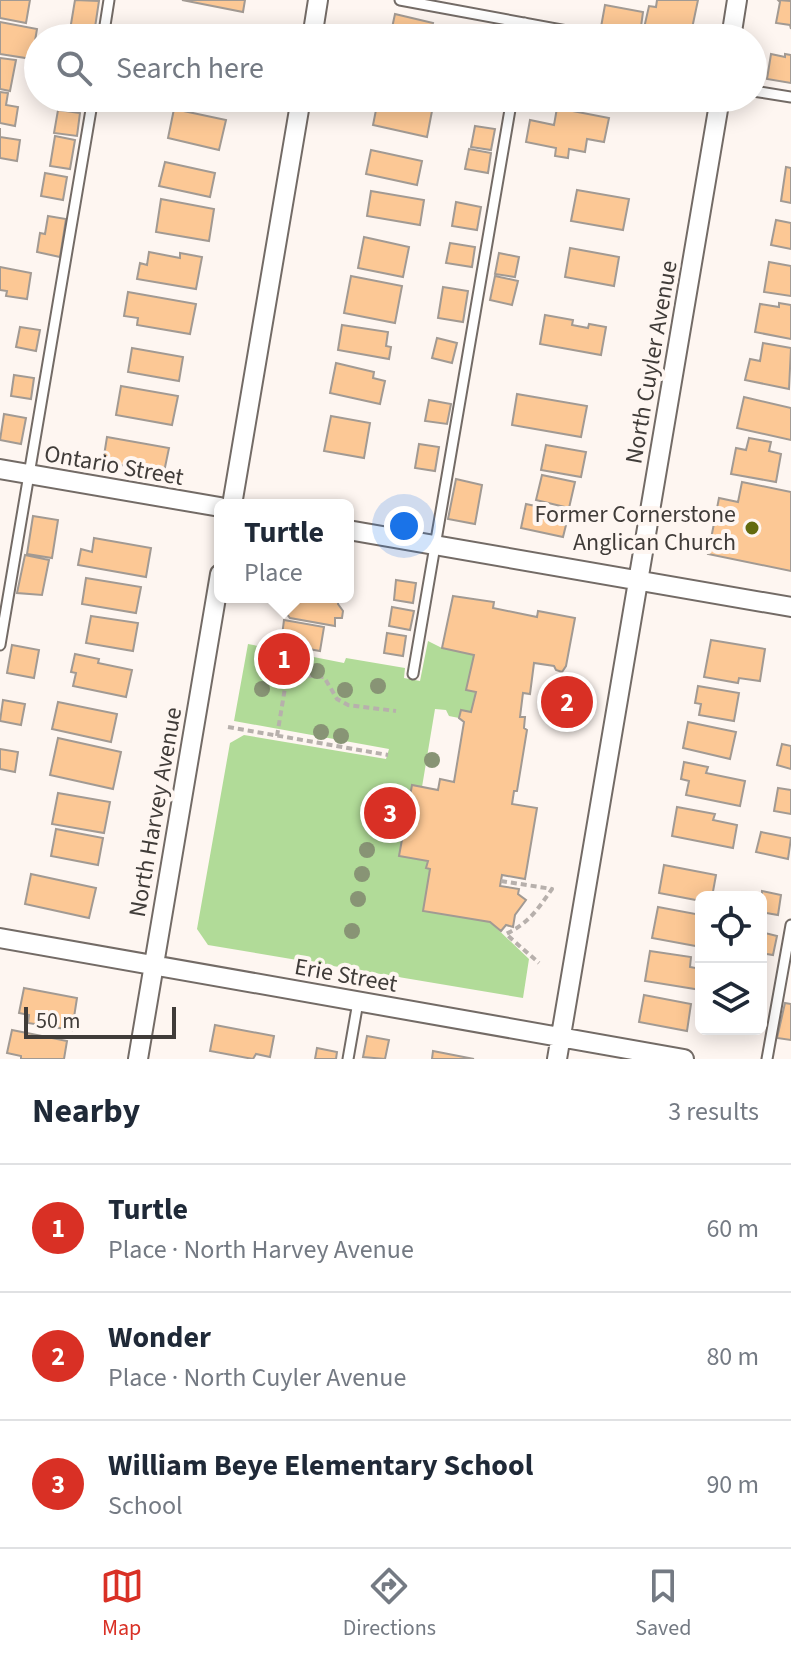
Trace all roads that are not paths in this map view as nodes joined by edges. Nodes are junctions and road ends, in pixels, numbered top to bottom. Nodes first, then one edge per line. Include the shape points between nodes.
1 (109, 0) edge
2 (318, 0) edge
3 (400, 0) edge
4 (737, 0) edge
5 (525, 23) joint
6 (105, 24) edge
7 (314, 24) edge
8 (530, 24) edge
9 (733, 24) edge
10 (767, 93) edge
11 (791, 97) edge
12 (91, 112) edge
13 (299, 112) edge
14 (510, 112) edge
15 (718, 112) edge
16 (0, 469) edge
17 (29, 474) junction
18 (233, 499) edge
19 (214, 506) edge
20 (354, 531) edge
21 (436, 545) junction
22 (639, 580) junction
23 (215, 603) edge
24 (791, 607) edge
25 (0, 645) edge
26 (413, 674) dead end
27 (791, 925) edge
28 (0, 938) edge
29 (154, 966) junction
30 (358, 1002) junction
31 (561, 1037) junction
32 (138, 1059) edge
33 (348, 1059) edge
34 (557, 1059) edge
35 (684, 1059) edge
36 (767, 1059) edge

1 - 6 lane
2 - 7 street
3 - 5 lane
4 - 9 street
5 - 8 lane
10 - 11 lane
12 - 17 lane
13 - 18 street
14 - 21 lane
15 - 22 street, North Cuyler Avenue
16 - 17 street, Ontario Street
17 - 19 street, Ontario Street
17 - 25 lane
20 - 21 street
21 - 22 street
21 - 26 lane
22 - 24 street
22 - 31 street, North Cuyler Avenue
23 - 29 street, North Harvey Avenue
27 - 36 lane
28 - 29 street, Erie Street
29 - 30 street, Erie Street
29 - 32 street, North Harvey Avenue
30 - 31 street, Erie Street
30 - 33 lane
31 - 34 street, North Cuyler Avenue
31 - 35 street, Erie Street

